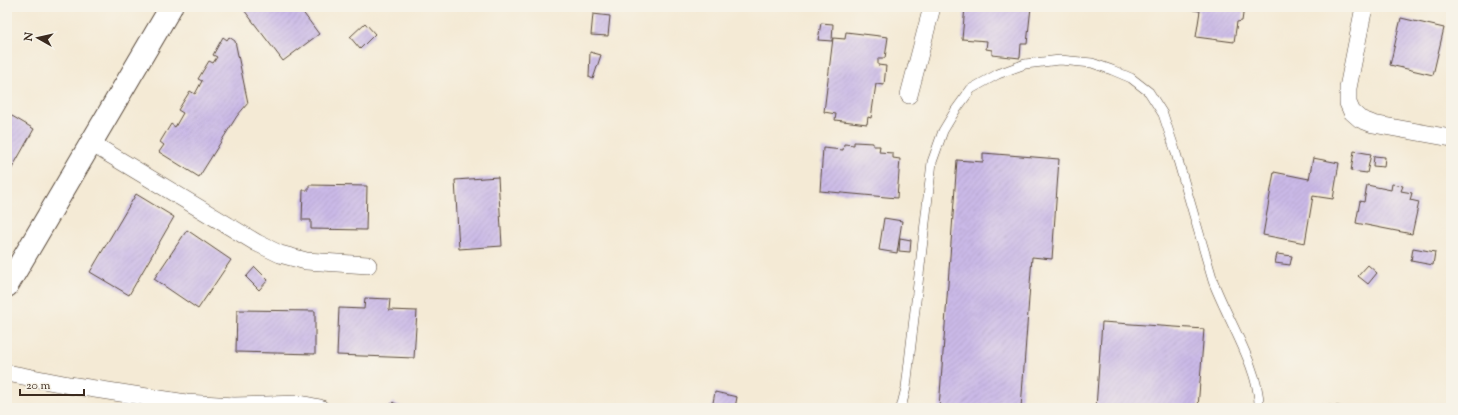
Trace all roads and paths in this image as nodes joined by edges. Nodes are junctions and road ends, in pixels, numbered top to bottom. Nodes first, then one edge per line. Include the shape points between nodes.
1 (171, 7) edge
2 (932, 7) edge
3 (1364, 7) edge
4 (909, 95) dead end
5 (1451, 138) edge
6 (91, 143) junction
7 (368, 265) dead end
8 (7, 286) edge
9 (7, 373) edge
10 (320, 408) edge
11 (901, 408) edge
12 (1259, 408) edge

1 - 6 street
2 - 4 street
3 - 5 street via 1348,88 1348,103 1352,112 1360,119 1373,124
6 - 7 street via 256,243 280,254 306,261
6 - 8 street
9 - 10 street via 69,386 186,403 234,406 300,404
11 - 12 lane via 906,388 932,162 942,131 971,89 998,74 1024,64 1060,60 1092,63 1131,78 1149,92 1163,114 1212,281 1256,380

